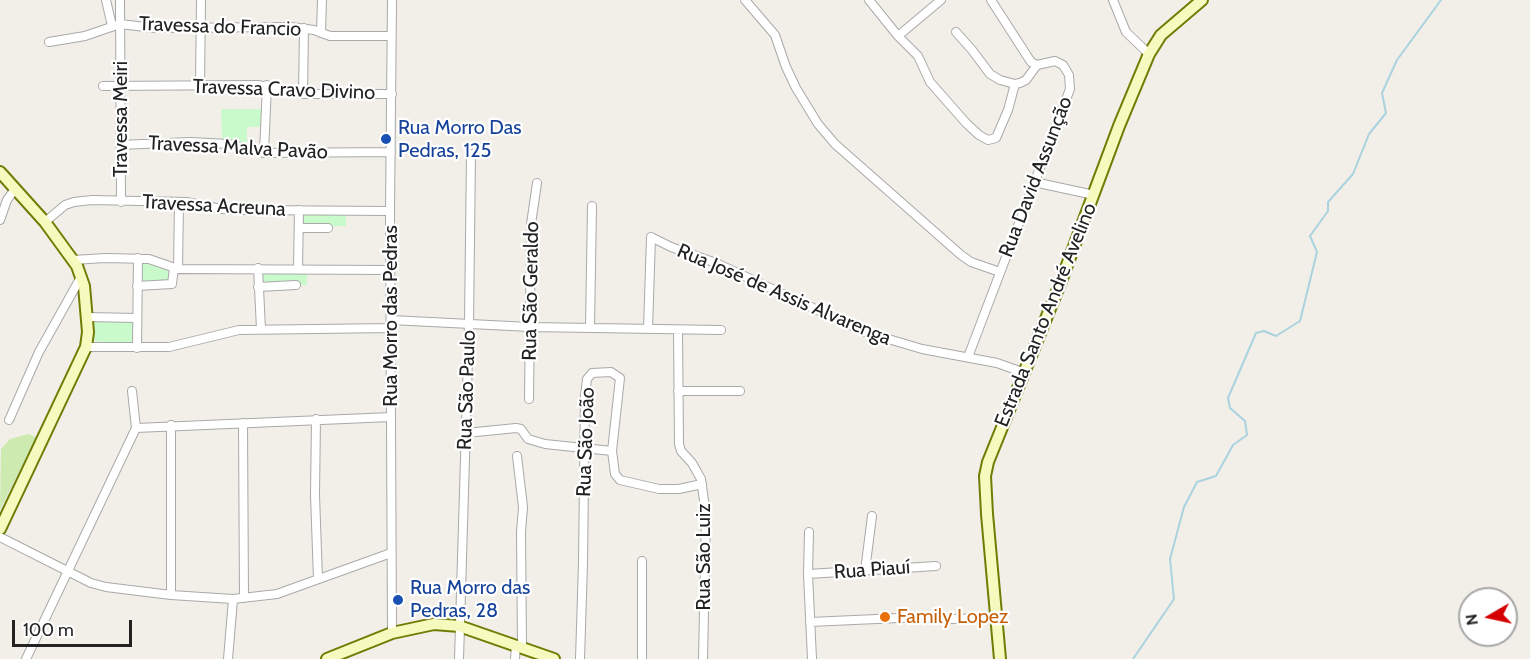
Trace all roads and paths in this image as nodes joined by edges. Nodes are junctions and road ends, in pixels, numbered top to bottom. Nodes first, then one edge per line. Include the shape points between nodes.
1 (106, 0) edge
2 (120, 0) edge
3 (201, 0) edge
4 (322, 0) edge
5 (392, 0) edge
6 (745, 0) edge
7 (869, 0) edge
8 (941, 0) edge
9 (991, 0) edge
10 (1113, 0) edge
11 (1202, 0) edge
12 (120, 24) junction
13 (112, 26) junction
14 (201, 27) junction
15 (304, 28) junction
16 (956, 32) dead end
17 (321, 33) junction
18 (391, 36) junction
19 (898, 36) junction
20 (49, 42) dead end
21 (1149, 54) junction
22 (1037, 65) junction
23 (1015, 84) junction
24 (103, 86) dead end
25 (200, 86) junction
26 (267, 86) junction
27 (120, 87) junction
28 (303, 94) junction
29 (392, 94) junction
30 (120, 145) junction
31 (391, 152) junction
32 (264, 153) junction
33 (471, 154) dead end
34 (0, 172) edge
35 (1035, 182) junction
36 (537, 183) dead end
37 (15, 189) junction
38 (1094, 195) junction
39 (3, 199) edge
40 (121, 202) junction
41 (179, 202) junction
42 (592, 206) dead end
43 (299, 210) junction
44 (390, 211) junction
45 (0, 220) edge
46 (45, 222) junction
47 (299, 228) junction
48 (328, 228) dead end
49 (138, 258) junction
50 (73, 260) junction
51 (176, 268) junction
52 (258, 268) junction
53 (298, 268) junction
54 (391, 270) junction
55 (1000, 272) junction
56 (81, 277) junction
57 (296, 285) dead end
58 (137, 286) junction
59 (258, 287) junction
60 (87, 317) junction
61 (137, 318) junction
62 (391, 324) junction
63 (469, 324) junction
64 (530, 327) junction
65 (590, 327) junction
66 (261, 329) junction
67 (648, 329) junction
68 (678, 330) junction
69 (721, 330) dead end
70 (86, 347) junction
71 (137, 348) junction
72 (968, 357) junction
73 (1025, 373) junction
74 (132, 391) dead end
75 (678, 391) junction
76 (740, 391) dead end
77 (529, 399) dead end
78 (391, 417) junction
79 (316, 419) junction
80 (9, 420) dead end
81 (243, 423) junction
82 (171, 425) junction
83 (136, 428) junction
84 (476, 432) dead end
85 (584, 449) junction
86 (612, 451) junction
87 (517, 456) dead end
88 (702, 484) junction
89 (872, 516) dead end
90 (0, 529) edge
91 (809, 532) dead end
92 (0, 537) edge
93 (391, 553) junction
94 (642, 561) dead end
95 (936, 566) dead end
96 (866, 571) junction
97 (66, 572) junction
98 (808, 574) junction
99 (318, 579) junction
100 (171, 595) junction
101 (244, 598) junction
102 (233, 599) junction
103 (998, 618) junction
104 (810, 622) junction
105 (459, 626) junction
106 (392, 633) junction
107 (519, 646) junction
108 (26, 659) edge
109 (228, 659) edge
110 (327, 659) edge
111 (459, 659) edge
112 (515, 659) edge
113 (554, 659) edge
114 (580, 659) edge
115 (642, 659) edge
116 (703, 659) edge
117 (812, 659) edge
118 (1000, 659) edge

1 - 13 street
2 - 12 street, Travessa Meiri
3 - 14 street
4 - 17 street
5 - 18 street, Rua Morro das Pedras
6 - 55 street via 775,35 796,88 835,144 960,255
7 - 19 street
8 - 19 street
9 - 22 street via 1031,62
10 - 21 street via 1126,32
11 - 21 main road, Estrada Santo André Avelino via 1161,35
12 - 13 street
12 - 14 street, Travessa do Francio
12 - 27 street, Travessa Meiri
13 - 20 street via 85,36
14 - 15 street, Travessa do Francio
14 - 25 street
15 - 17 street, Travessa do Francio
15 - 28 street
16 - 23 street via 990,74
17 - 18 street, Travessa do Francio
18 - 29 street, Rua Morro das Pedras
19 - 23 street via 918,56 930,82 948,104 988,140 996,138 999,132
21 - 38 main road, Estrada Santo André Avelino
22 - 23 street via 1026,80
22 - 35 street, Rua David Assunção via 1060,62 1066,69 1070,89
24 - 27 street, Travessa Cravo Divino
25 - 26 street, Travessa Cravo Divino
25 - 27 street, Travessa Cravo Divino
26 - 28 street, Travessa Cravo Divino
26 - 32 street
27 - 30 street, Travessa Meiri
28 - 29 street, Travessa Cravo Divino
29 - 31 street, Rua Morro das Pedras
30 - 32 street, Travessa Malva Pavão via 229,144
30 - 40 street, Travessa Meiri
31 - 32 street, Travessa Malva Pavão
31 - 44 street, Rua Morro das Pedras
33 - 63 street, Rua São Paulo
34 - 37 main road
35 - 38 street
35 - 55 street, Rua David Assunção
36 - 64 street, Rua São Geraldo via 531,224
37 - 39 street
37 - 46 main road
38 - 73 main road, Estrada Santo André Avelino
39 - 45 street
40 - 41 street, Travessa Acreuna
40 - 46 street, Travessa Acreuna via 74,202
41 - 43 street, Travessa Acreuna via 231,210
41 - 51 street
42 - 65 street
43 - 44 street, Travessa Acreuna
43 - 47 street
44 - 54 street, Rua Morro das Pedras
46 - 50 main road
47 - 48 street
47 - 53 street
49 - 50 street
49 - 51 street
49 - 58 street
50 - 56 main road
51 - 52 street
51 - 58 street via 171,284
52 - 53 street
52 - 59 street
53 - 54 street
54 - 62 street, Rua Morro das Pedras
55 - 72 street, Rua David Assunção
56 - 60 main road
56 - 80 street via 39,351
57 - 59 street
58 - 61 street
59 - 66 street
60 - 61 street
60 - 70 main road
61 - 71 street
62 - 63 street
62 - 66 street
62 - 78 street, Rua Morro das Pedras
63 - 64 street
63 - 105 street, Rua São Paulo
64 - 65 street
64 - 77 street, Rua São Geraldo
65 - 67 street
66 - 71 street via 226,332 180,346
67 - 68 street
67 - 72 street, Rua José de Assis Alvarenga via 651,237 865,332 922,349
68 - 69 street
68 - 75 street, Rua São Luiz
70 - 71 street
70 - 90 main road
72 - 73 street, Rua José de Assis Alvarenga
73 - 103 main road, Estrada Santo André Avelino via 985,476
74 - 83 street
75 - 76 street
75 - 88 street, Rua São Luiz via 680,448
78 - 79 street
78 - 93 street, Rua Morro das Pedras
79 - 81 street
79 - 99 street
81 - 82 street
81 - 101 street
82 - 83 street
82 - 100 street
83 - 97 street
84 - 85 street via 516,428 528,439
85 - 86 street
85 - 86 street, Rua São João via 587,379 592,373 611,372 620,378
85 - 114 street, Rua São João
86 - 88 street, Rua São João via 615,474 620,480 659,489
87 - 107 street via 524,507
88 - 116 street, Rua São Luiz via 707,528
89 - 96 street
91 - 98 street
92 - 97 street
93 - 99 street
93 - 106 street, Rua Morro das Pedras
94 - 115 street
95 - 96 street, Rua Piauí
96 - 98 street, Rua Piauí
97 - 100 street via 106,587
97 - 108 street
98 - 104 street
99 - 101 street via 277,594
100 - 102 street
101 - 102 street
102 - 109 street
103 - 104 street
103 - 118 main road, Estrada Santo André Avelino
104 - 117 street
105 - 106 main road via 434,624
105 - 107 main road
105 - 111 street, Rua São Paulo
106 - 110 main road
107 - 112 street
107 - 113 main road

